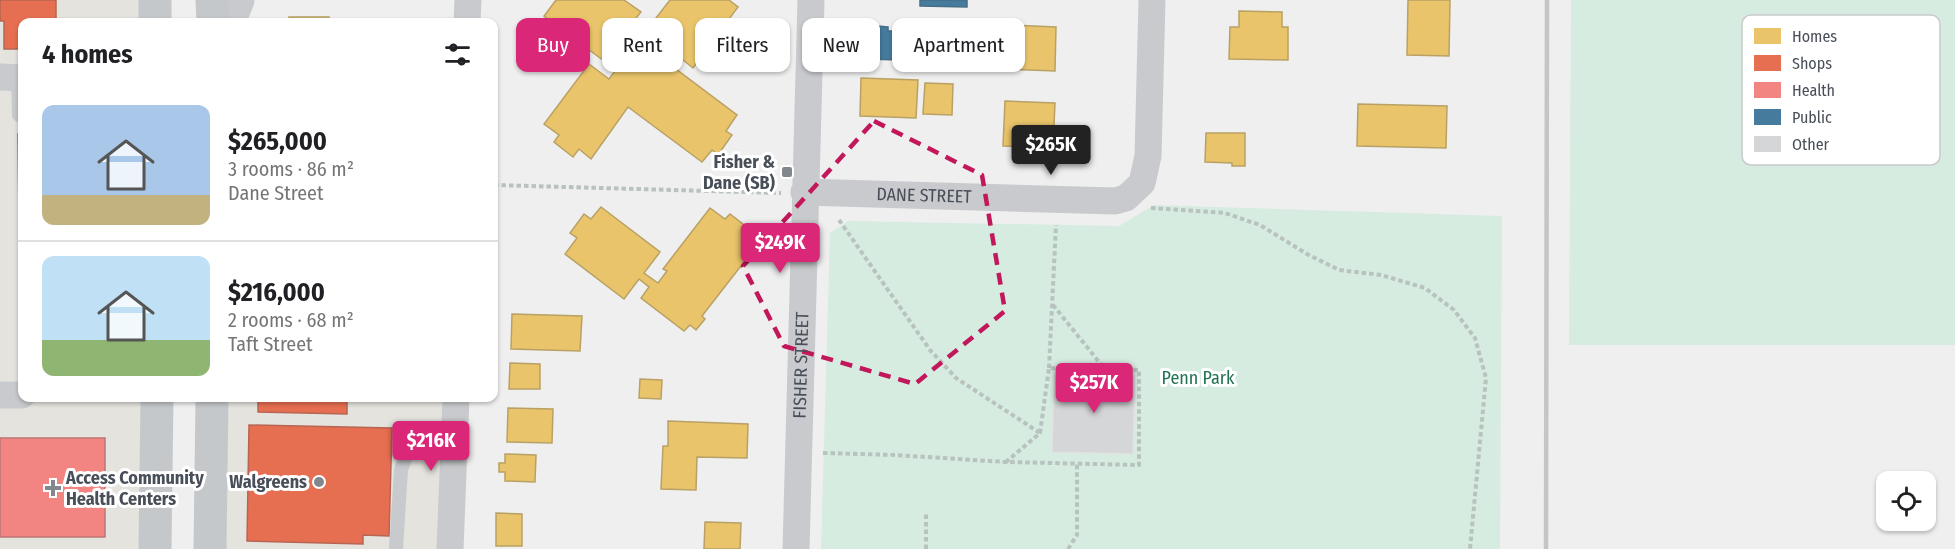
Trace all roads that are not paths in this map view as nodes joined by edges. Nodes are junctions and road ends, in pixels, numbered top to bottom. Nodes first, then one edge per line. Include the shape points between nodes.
1 (155, 0) edge
2 (212, 0) edge
3 (238, 0) edge
4 (468, 0) edge
5 (811, 0) edge
6 (1152, 0) edge
7 (155, 18) edge
8 (213, 18) edge
9 (231, 18) edge
10 (467, 18) edge
11 (13, 77) edge
12 (18, 109) edge
13 (793, 192) junction
14 (0, 395) edge
15 (18, 395) edge
16 (157, 402) edge
17 (212, 402) edge
18 (456, 402) edge
19 (454, 447) junction
20 (155, 549) edge
21 (210, 549) edge
22 (396, 549) edge
23 (450, 549) edge
24 (796, 549) edge

1 - 7 main road
2 - 8 main road
3 - 9 street
4 - 10 street
5 - 13 street, FISHER STREET
6 - 13 street, DANE STREET via 1148,156 1142,183 1126,198 1115,201
11 - 12 lane
13 - 24 street, FISHER STREET
14 - 15 street
16 - 20 main road
17 - 21 main road
18 - 19 street
19 - 22 lane via 420,446 408,453 401,470
19 - 23 street

